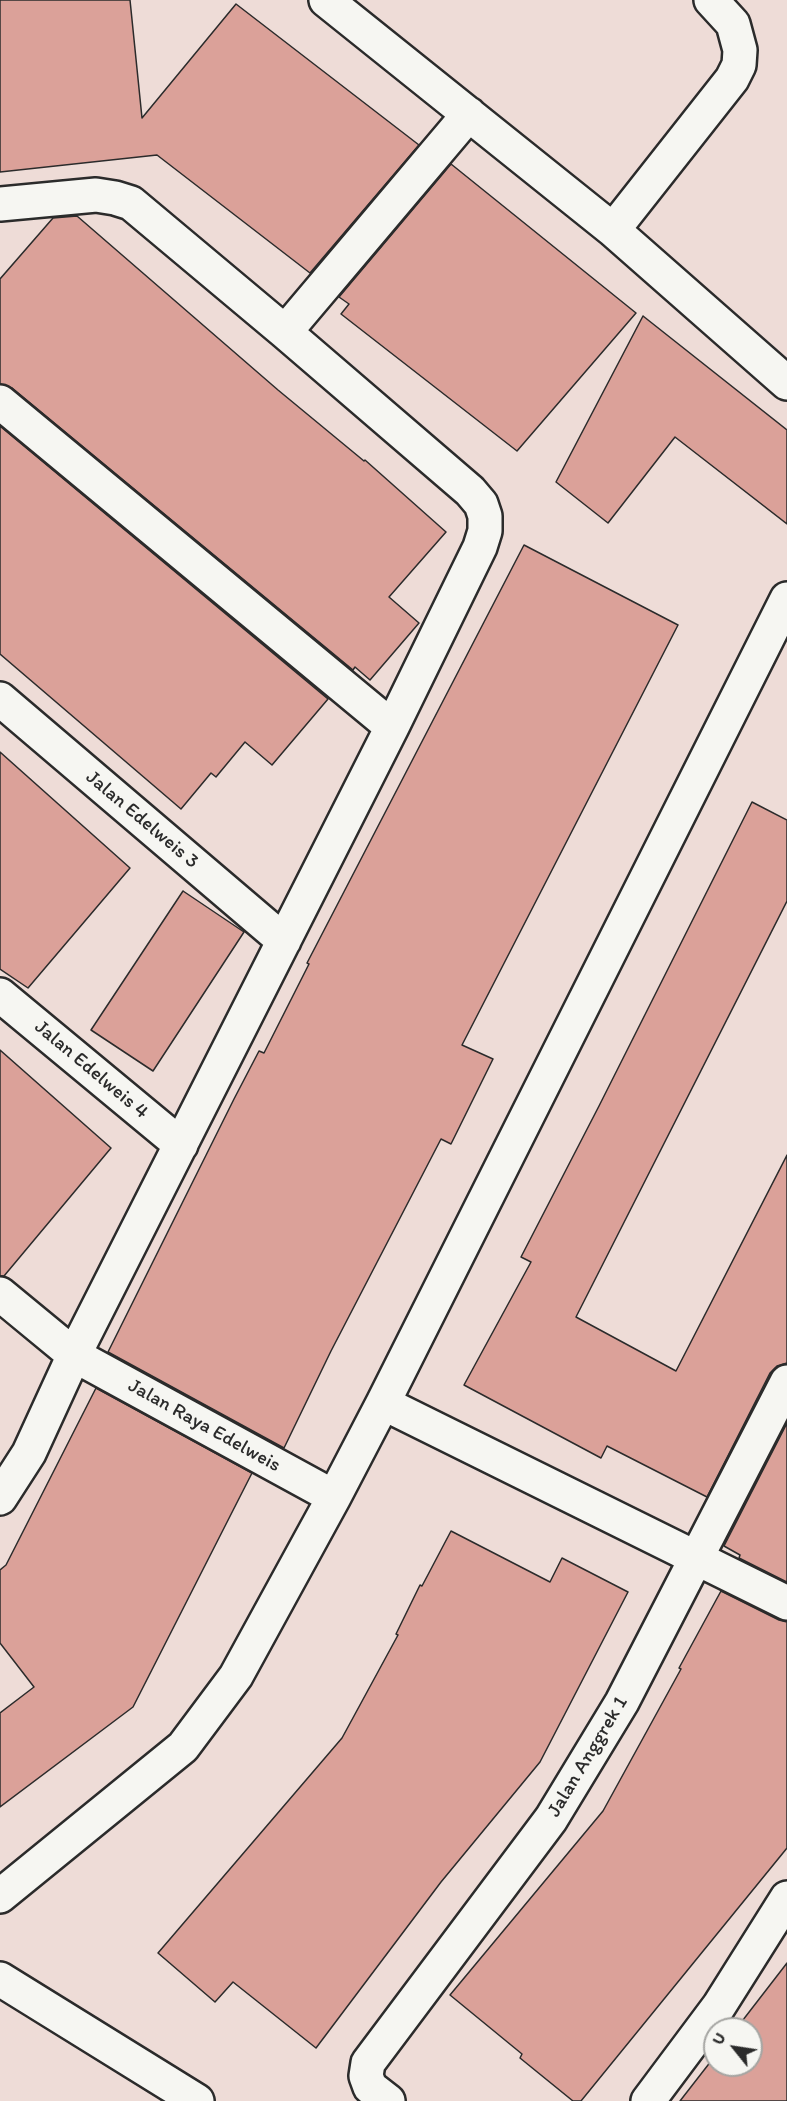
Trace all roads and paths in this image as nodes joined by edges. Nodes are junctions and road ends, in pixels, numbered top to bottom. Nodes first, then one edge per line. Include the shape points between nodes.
1 (326, 0) edge
2 (711, 0) edge
3 (469, 114) junction
4 (0, 204) edge
5 (613, 230) junction
6 (285, 332) junction
7 (787, 383) edge
8 (0, 402) edge
9 (787, 599) edge
10 (0, 699) edge
11 (392, 727) junction
12 (284, 941) junction
13 (0, 995) edge
14 (181, 1145) junction
15 (0, 1294) edge
16 (74, 1355) junction
17 (787, 1382) edge
18 (383, 1404) junction
19 (334, 1497) junction
20 (0, 1498) edge
21 (698, 1558) junction
22 (787, 1603) edge
23 (0, 1896) edge
24 (787, 1898) edge
25 (0, 1979) edge
26 (197, 2101) edge
27 (388, 2101) edge
28 (648, 2101) edge

1 - 3 street
2 - 5 street via 733,24 740,50 739,65
3 - 5 street
3 - 6 street
4 - 6 street via 96,195 131,203
5 - 7 street
6 - 11 street via 470,491 485,516 480,547
8 - 11 street
9 - 18 street
10 - 12 street, Jalan Edelweis 3
11 - 12 street
12 - 14 street
13 - 14 street, Jalan Edelweis 4
14 - 16 street
15 - 16 street, Jalan Raya Edelweis
16 - 19 street, Jalan Raya Edelweis
16 - 20 street via 29,1453
17 - 21 street, Jalan Anggrek 1
18 - 19 street
18 - 21 street
19 - 23 street via 236,1676 183,1747
21 - 22 street
21 - 27 street, Jalan Anggrek 1 via 622,1702 551,1819 368,2063 366,2076 370,2087
24 - 28 street via 719,2006
25 - 26 street

